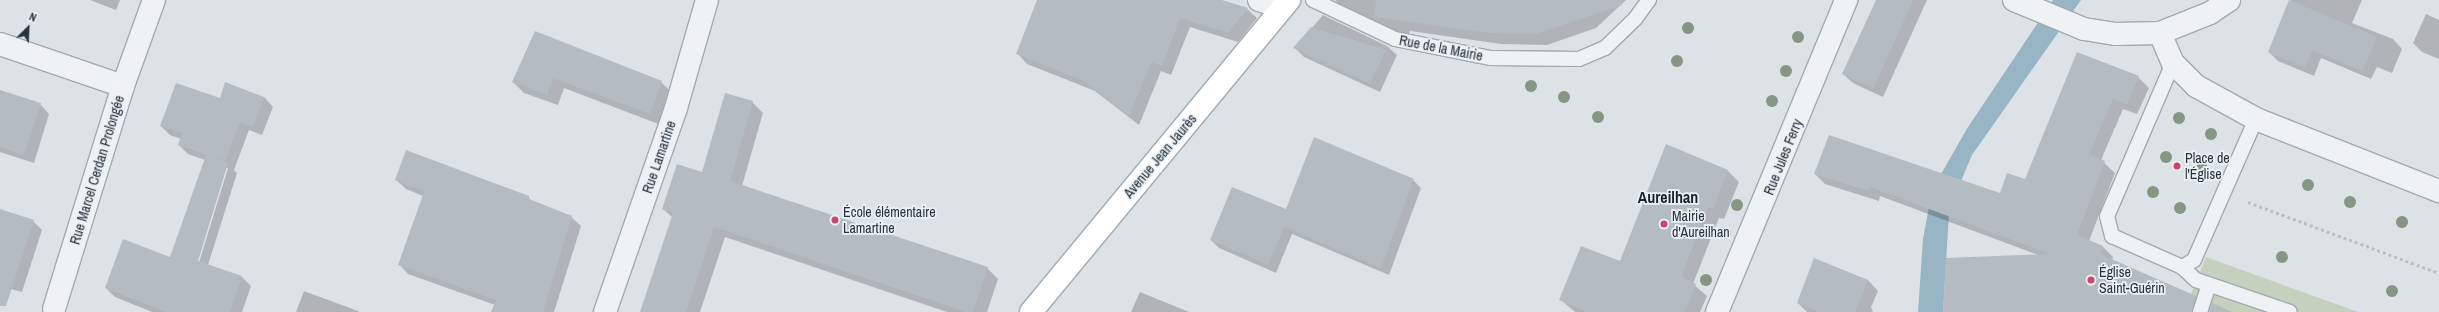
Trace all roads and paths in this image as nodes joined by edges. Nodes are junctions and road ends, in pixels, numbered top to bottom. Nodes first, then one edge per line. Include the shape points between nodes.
1 (154, 0) edge
2 (707, 0) edge
3 (1259, 0) edge
4 (1313, 0) edge
5 (1649, 0) edge
6 (1846, 0) edge
7 (2230, 0) edge
8 (1286, 4) edge
9 (2024, 4) edge
10 (2160, 33) junction
11 (0, 44) edge
12 (2173, 63) junction
13 (123, 86) junction
14 (2256, 119) junction
15 (2439, 191) edge
16 (2223, 193) junction
17 (2182, 267) junction
18 (2439, 273) edge
19 (2209, 285) junction
20 (2250, 306) edge
21 (56, 311) edge
22 (605, 312) edge
23 (1031, 312) edge
24 (1717, 312) edge
25 (2200, 312) edge
26 (2290, 312) edge

1 - 13 street
2 - 22 street, Rue Lamartine via 676,108
3 - 8 street
4 - 5 lane, Rue de la Mairie via 1395,39 1491,58 1579,59 1605,48 1635,19
6 - 24 street, Rue Jules Ferry
7 - 10 street via 2210,13
8 - 23 main road, Avenue Jean Jaurès
9 - 10 street via 2084,29 2115,34
10 - 12 street
11 - 13 street, Rue Marcel Cerdan Prolongée
12 - 14 street via 2196,86
12 - 17 lane via 2107,216 2112,236
13 - 21 street, Rue Marcel Cerdan Prolongée
14 - 15 street
14 - 16 lane
16 - 17 lane via 2194,260
16 - 18 path
17 - 19 lane via 2196,280
19 - 20 lane
19 - 25 lane
20 - 26 lane

